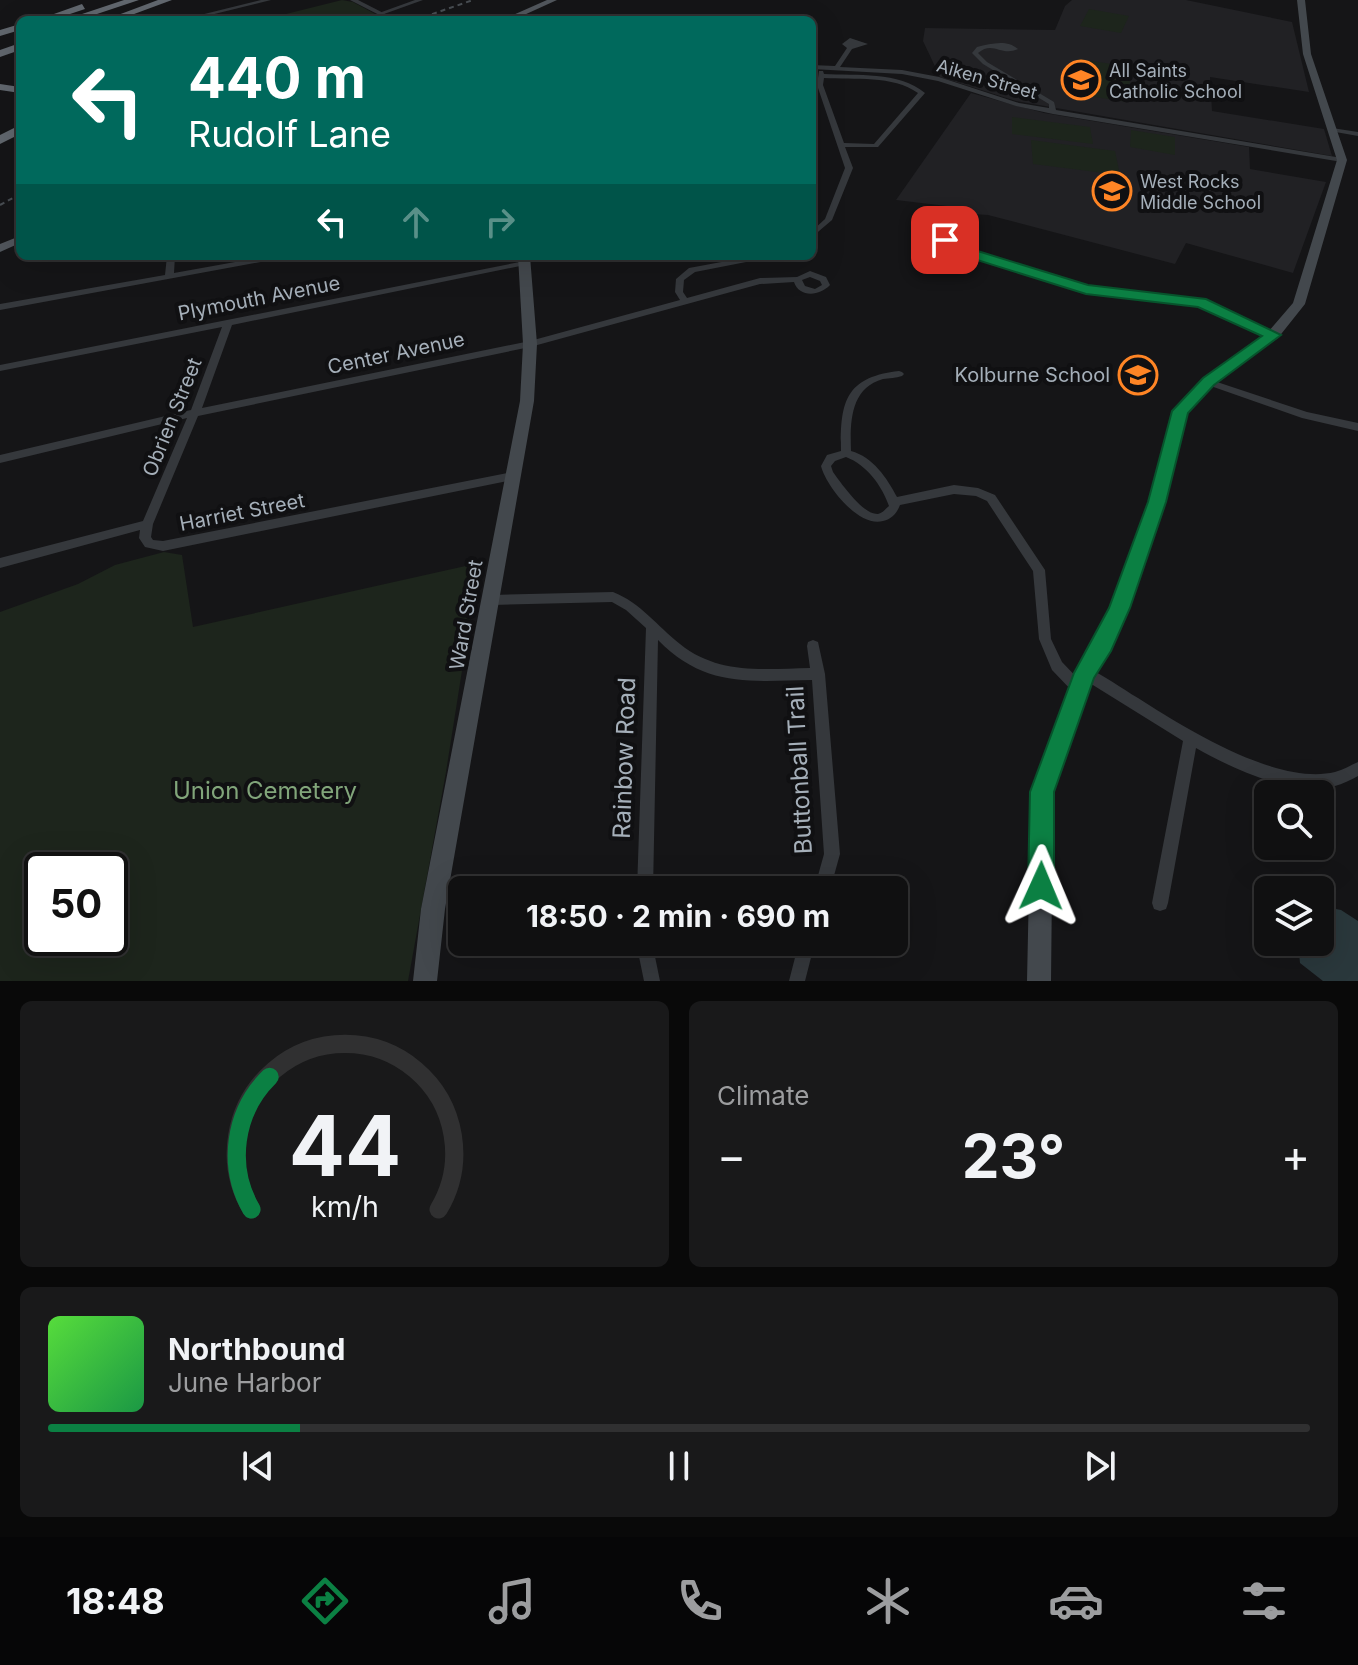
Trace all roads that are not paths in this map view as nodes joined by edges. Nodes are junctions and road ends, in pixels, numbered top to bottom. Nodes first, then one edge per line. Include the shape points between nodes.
1 (105, 0) edge
2 (134, 0) edge
3 (154, 0) edge
4 (167, 0) edge
5 (268, 0) edge
6 (353, 0) edge
7 (420, 0) edge
8 (553, 0) edge
9 (1301, 0) edge
10 (382, 13) junction
11 (55, 16) edge
12 (82, 16) edge
13 (106, 16) edge
14 (123, 16) edge
15 (200, 16) edge
16 (387, 16) edge
17 (515, 16) edge
18 (993, 46) dead end
19 (850, 48) dead end
20 (836, 69) junction
21 (818, 70) edge
22 (816, 87) edge
23 (1053, 112) junction
24 (1332, 130) junction
25 (1358, 134) edge
26 (843, 145) junction
27 (1342, 160) junction
28 (816, 231) edge
29 (966, 252) dead end
30 (171, 260) edge
31 (259, 260) edge
32 (519, 260) edge
33 (524, 260) edge
34 (744, 260) edge
35 (169, 277) junction
36 (798, 279) dead end
37 (685, 302) junction
38 (0, 307) edge
39 (228, 322) junction
40 (1273, 335) junction
41 (530, 344) junction
42 (0, 368) edge
43 (899, 374) dead end
44 (1208, 382) junction
45 (194, 413) junction
46 (1358, 427) edge
47 (846, 453) junction
48 (0, 459) edge
49 (513, 476) junction
50 (894, 502) junction
51 (147, 524) junction
52 (0, 563) edge
53 (492, 600) junction
54 (652, 627) junction
55 (813, 646) dead end
56 (818, 674) junction
57 (1082, 681) junction
58 (1191, 736) junction
59 (1358, 769) edge
60 (645, 876) edge
61 (826, 876) edge
62 (1160, 903) dead end
63 (647, 956) edge
64 (803, 956) edge
65 (425, 981) edge
66 (652, 981) edge
67 (797, 981) edge
68 (1039, 981) edge

1 - 11 highway
2 - 12 highway
3 - 13 highway
4 - 14 highway
5 - 15 street
6 - 10 street
7 - 10 street
8 - 17 main road
9 - 24 main road via 1307,54
10 - 16 street
18 - 23 street via 975,53 1052,103
19 - 20 street
20 - 21 street, Aiken Street
20 - 23 street, Aiken Street via 939,79
21 - 22 street
21 - 26 street via 915,86 922,93 876,146
22 - 26 street
23 - 27 street, Aiken Street
24 - 25 street
24 - 27 main road
26 - 28 street via 849,168 845,183 828,220
27 - 40 main road via 1299,304
29 - 40 street via 1086,289 1201,302
30 - 35 street
31 - 35 street
32 - 39 street, Plymouth Avenue
33 - 41 main road, Ward Street
34 - 37 street via 685,274 679,292
35 - 38 street
36 - 37 street, Center Avenue via 760,281
37 - 41 street, Center Avenue
39 - 42 street, Plymouth Avenue
39 - 45 street, Obrien Street
40 - 44 main road
41 - 45 street, Center Avenue
41 - 49 main road, Ward Street via 530,380
43 - 47 street via 877,375 852,396 845,422
44 - 46 street
44 - 57 main road via 1180,411 1157,502 1119,608
45 - 48 street, Center Avenue
45 - 51 street, Obrien Street
47 - 50 street via 861,458
47 - 50 street via 826,466 858,512 884,517
49 - 51 street, Harriet Street via 163,546 146,542
49 - 53 main road, Ward Street
50 - 57 street via 941,489 980,491 991,498 1039,570 1045,639 1057,666
51 - 52 street
53 - 54 street via 613,597 628,603
53 - 65 main road, Ward Street via 433,909
54 - 56 street via 707,670 726,675
54 - 60 street, Rainbow Road
55 - 56 street, Buttonball Trail
56 - 61 street, Buttonball Trail via 832,854
57 - 58 street
57 - 68 main road via 1042,792
58 - 59 street via 1257,770 1296,780 1333,779
58 - 62 street
63 - 66 street
64 - 67 street

